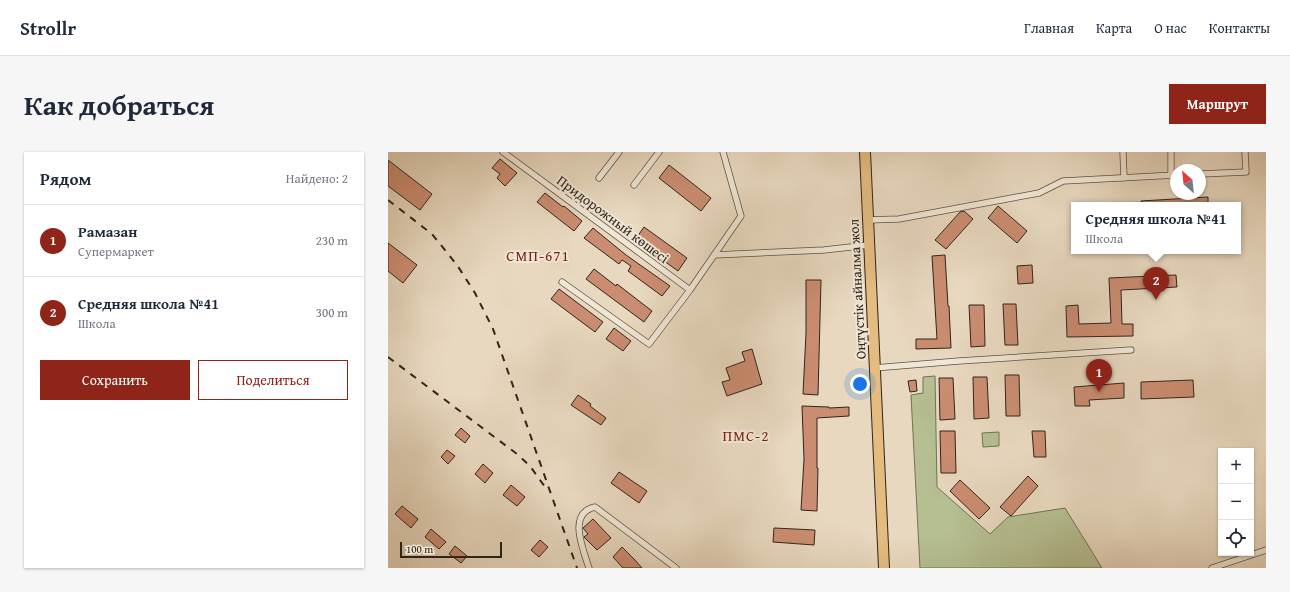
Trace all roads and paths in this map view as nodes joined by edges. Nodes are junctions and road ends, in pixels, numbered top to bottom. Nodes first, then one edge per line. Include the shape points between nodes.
1 (503, 152) edge
2 (619, 152) edge
3 (659, 152) edge
4 (723, 152) edge
5 (865, 152) edge
6 (1123, 152) edge
7 (1171, 152) edge
8 (1244, 152) edge
9 (1172, 164) edge
10 (1206, 174) edge
11 (1170, 176) edge
12 (599, 178) dead end
13 (1124, 178) junction
14 (634, 184) dead end
15 (868, 220) junction
16 (869, 245) junction
17 (714, 255) junction
18 (562, 282) dead end
19 (690, 290) junction
20 (1131, 350) dead end
21 (874, 368) junction
22 (1266, 550) edge
23 (590, 568) edge
24 (676, 568) edge
25 (884, 568) edge
26 (1212, 568) edge

1 - 19 street, Придорожный көшесі
2 - 12 street
3 - 14 street
4 - 17 street via 741,216
5 - 15 highway, Оңтүстік айналма жол
6 - 13 street
7 - 9 street
8 - 10 street via 1246,172
11 - 13 street
13 - 15 street via 1063,181 1039,193 899,219
15 - 16 highway, Оңтүстік айналма жол
16 - 17 street via 824,250
16 - 21 highway, Оңтүстік айналма жол
17 - 19 street
18 - 19 street via 649,344
20 - 21 street
21 - 25 highway, Оңтүстік айналма жол
22 - 26 street
23 - 24 street via 578,528 582,512 595,506

